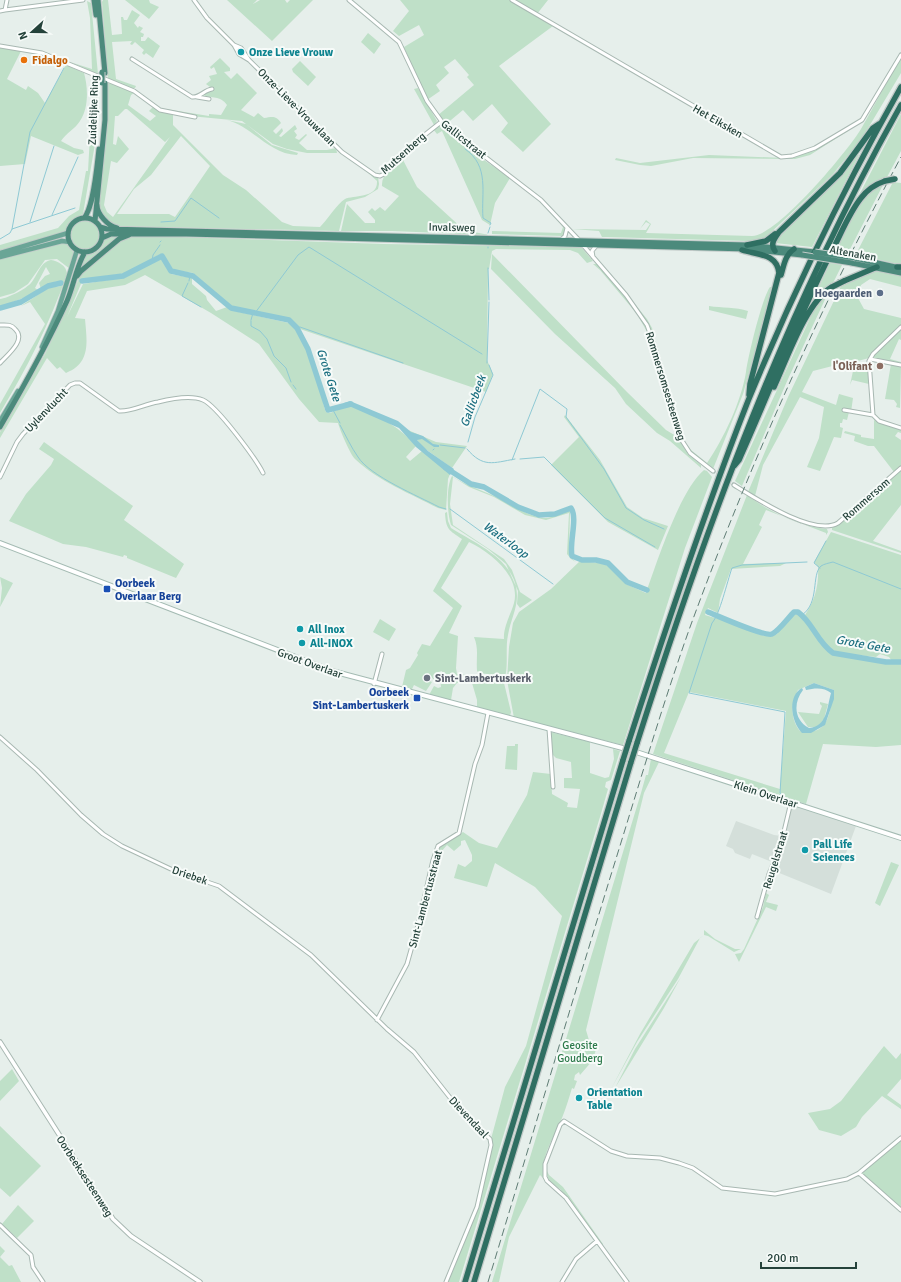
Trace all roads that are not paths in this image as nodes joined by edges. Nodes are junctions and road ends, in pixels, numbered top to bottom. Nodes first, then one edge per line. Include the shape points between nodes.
1 (7, 0) edge
2 (83, 0) edge
3 (94, 0) edge
4 (98, 0) edge
5 (194, 0) edge
6 (349, 0) edge
7 (512, 0) edge
8 (5, 10) junction
9 (0, 12) edge
10 (0, 46) edge
11 (901, 55) edge
12 (132, 59) dead end
13 (103, 73) junction
14 (104, 83) junction
15 (901, 87) edge
16 (212, 88) dead end
17 (197, 97) junction
18 (209, 100) dead end
19 (901, 104) edge
20 (195, 118) dead end
21 (441, 122) junction
22 (881, 122) junction
23 (345, 154) joint
24 (898, 180) edge
25 (98, 192) junction
26 (84, 218) junction
27 (94, 221) junction
28 (100, 227) junction
29 (567, 228) junction
30 (120, 229) junction
31 (68, 232) junction
32 (778, 232) junction
33 (134, 234) junction
34 (102, 238) junction
35 (562, 239) junction
36 (70, 242) junction
37 (580, 242) junction
38 (596, 245) junction
39 (747, 245) junction
40 (774, 249) junction
41 (77, 250) junction
42 (742, 250) junction
43 (791, 251) junction
44 (84, 252) junction
45 (0, 253) edge
46 (802, 253) joint
47 (0, 257) edge
48 (594, 258) junction
49 (854, 260) junction
50 (877, 267) junction
51 (900, 267) edge
52 (901, 273) edge
53 (74, 282) junction
54 (778, 285) junction
55 (0, 325) edge
56 (901, 327) edge
57 (870, 358) junction
58 (0, 363) edge
59 (901, 365) edge
60 (749, 401) junction
61 (844, 410) dead end
62 (759, 415) junction
63 (873, 416) junction
64 (0, 421) edge
65 (0, 427) edge
66 (901, 428) edge
67 (901, 468) edge
68 (713, 471) tunnel mouth
69 (730, 471) junction
70 (263, 473) dead end
71 (0, 477) edge
72 (734, 485) tunnel mouth
73 (0, 543) edge
74 (382, 654) dead end
75 (374, 684) junction
76 (488, 713) junction
77 (549, 729) junction
78 (0, 737) edge
79 (630, 750) joint
80 (553, 787) dead end
81 (791, 802) junction
82 (901, 838) edge
83 (757, 917) dead end
84 (378, 1020) junction
85 (0, 1042) edge
86 (901, 1138) edge
87 (859, 1173) junction
88 (901, 1210) edge
89 (0, 1225) edge
90 (597, 1241) junction
91 (43, 1282) edge
92 (200, 1282) edge
93 (446, 1282) edge
94 (465, 1282) edge
95 (474, 1282) edge
96 (562, 1282) edge
97 (627, 1282) edge

1 - 8 street
2 - 8 street
3 - 13 highway, Zuidelijke Ring
4 - 13 highway, Zuidelijke Ring
5 - 23 street, Onze-Lieve-Vrouwlaan via 239,54 249,60
6 - 21 street, Gallicstraat via 400,42 424,96
7 - 11 street, Het Eiksken via 781,157 815,148 862,120
8 - 9 street
10 - 20 street via 42,53 132,90 160,110
12 - 17 street via 192,97
13 - 14 highway, Zuidelijke Ring, bridge
14 - 25 highway, Zuidelijke Ring via 105,120
14 - 26 highway, Zuidelijke Ring via 99,151 92,195
15 - 22 highway
16 - 17 street
17 - 18 street
19 - 69 highway via 817,268 756,405
21 - 23 street, Mutsenberg via 382,175 375,175
21 - 29 street, Gallicstraat via 455,136 535,194
22 - 32 highway via 873,128 840,173
22 - 60 highway via 803,278
24 - 62 highway, bridge via 885,181 868,191 856,206 808,301
25 - 27 highway, Zuidelijke Ring
25 - 30 highway via 98,212 112,226
26 - 27 highway
26 - 31 highway via 73,223
27 - 28 highway
28 - 30 highway, Invalsweg
28 - 34 highway
29 - 35 street
29 - 37 street, Gallicstraat
30 - 35 highway, Invalsweg
31 - 36 highway
31 - 45 main road
32 - 39 highway via 766,241
32 - 40 highway via 774,239
33 - 34 highway, Invalsweg via 111,234
33 - 37 highway, Invalsweg
33 - 53 highway via 119,239 81,271
34 - 44 highway via 96,248
35 - 37 highway, Invalsweg
36 - 41 highway
36 - 47 main road via 62,241
37 - 38 highway, Invalsweg
37 - 39 highway, Invalsweg
37 - 48 street, Rommersomsesteenweg
38 - 42 highway, Invalsweg
38 - 48 street via 592,251
39 - 40 highway, Invalsweg
40 - 42 highway, Invalsweg
40 - 43 highway, Invalsweg
41 - 44 highway
41 - 64 main road via 54,321 32,367
42 - 54 highway via 766,256 775,262 779,273
43 - 46 highway, Invalsweg
43 - 54 highway
44 - 53 highway
46 - 49 highway, Altenaken, bridge
48 - 68 street, Rommersomsesteenweg via 626,295 647,325 679,436 686,449
49 - 50 highway, Altenaken
49 - 51 highway, Altenaken
50 - 52 highway, Altenaken
50 - 62 highway, bridge via 844,281 819,296
53 - 65 highway via 41,356
54 - 60 highway via 750,384
55 - 58 street via 14,327 19,338 15,347
56 - 57 street
57 - 59 street
57 - 63 street
60 - 94 highway, bridge via 689,558 629,741
61 - 63 street
62 - 69 highway via 739,460
63 - 66 street via 879,421
67 - 72 street, Rommersom via 838,523 829,527 818,526 782,513
69 - 95 highway, bridge via 695,564 631,762
70 - 71 street, Uylenvlucht via 246,446 206,401 197,398 174,400 119,411 76,382 70,385 23,434
73 - 75 main road, Groot Overlaar via 332,672
74 - 75 street
75 - 76 main road, Groot Overlaar
76 - 77 main road, Groot Overlaar
76 - 84 street, Sint-Lambertusstraat via 459,833 438,846 407,964
77 - 79 main road, Groot Overlaar
77 - 80 street
78 - 84 street, Driebek via 103,834 169,868 213,883 225,890 311,954
79 - 81 main road, Klein Overlaar
81 - 82 main road, Klein Overlaar
81 - 83 street, Reugelstraat
84 - 93 street, Dievendaal via 414,1052 459,1109 491,1141 477,1207
85 - 92 street, Oorbeeksesteenweg via 113,1219 131,1236
86 - 87 street
87 - 88 street
87 - 90 street via 841,1181 775,1194 740,1192 722,1188 693,1168 679,1163 660,1158 627,1156 611,1151 565,1121 561,1123 544,1172 548,1181 566,1198
89 - 91 street via 31,1255 33,1267
90 - 96 street via 576,1259
90 - 97 street

